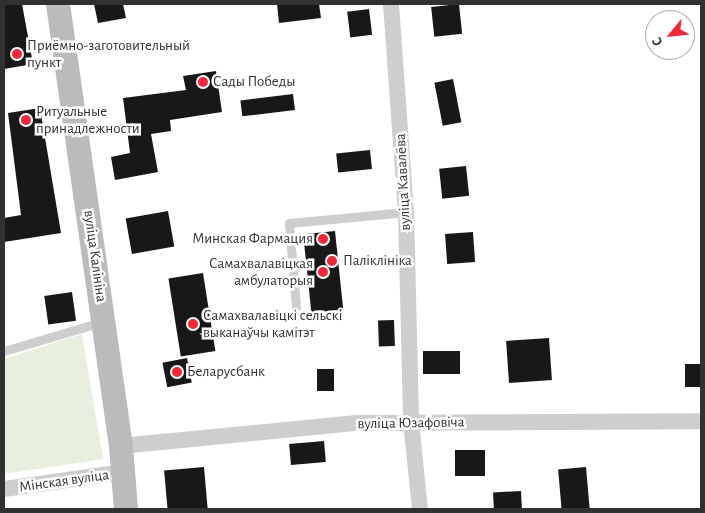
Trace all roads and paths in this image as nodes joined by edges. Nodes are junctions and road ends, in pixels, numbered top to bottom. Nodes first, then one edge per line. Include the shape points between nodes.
1 (58, 4) edge
2 (391, 4) edge
3 (406, 212) junction
4 (296, 307) dead end
5 (104, 322) junction
6 (4, 351) edge
7 (701, 421) edge
8 (411, 422) junction
9 (121, 446) junction
10 (124, 472) junction
11 (4, 489) edge
12 (126, 509) edge
13 (420, 509) edge

1 - 5 street, вуліца Калініна
2 - 3 street, вуліца Кавалёва
3 - 4 lane via 289,223
3 - 8 street, вуліца Кавалёва
5 - 6 lane
5 - 9 street, вуліца Калініна
7 - 8 street, вуліца Юзафовіча
8 - 9 street, вуліца Юзафовіча via 229,433
8 - 13 street, вуліца Кавалёва
9 - 10 street, вуліца Калініна
10 - 11 street, Мінская вуліца
10 - 12 street, вуліца Калініна

